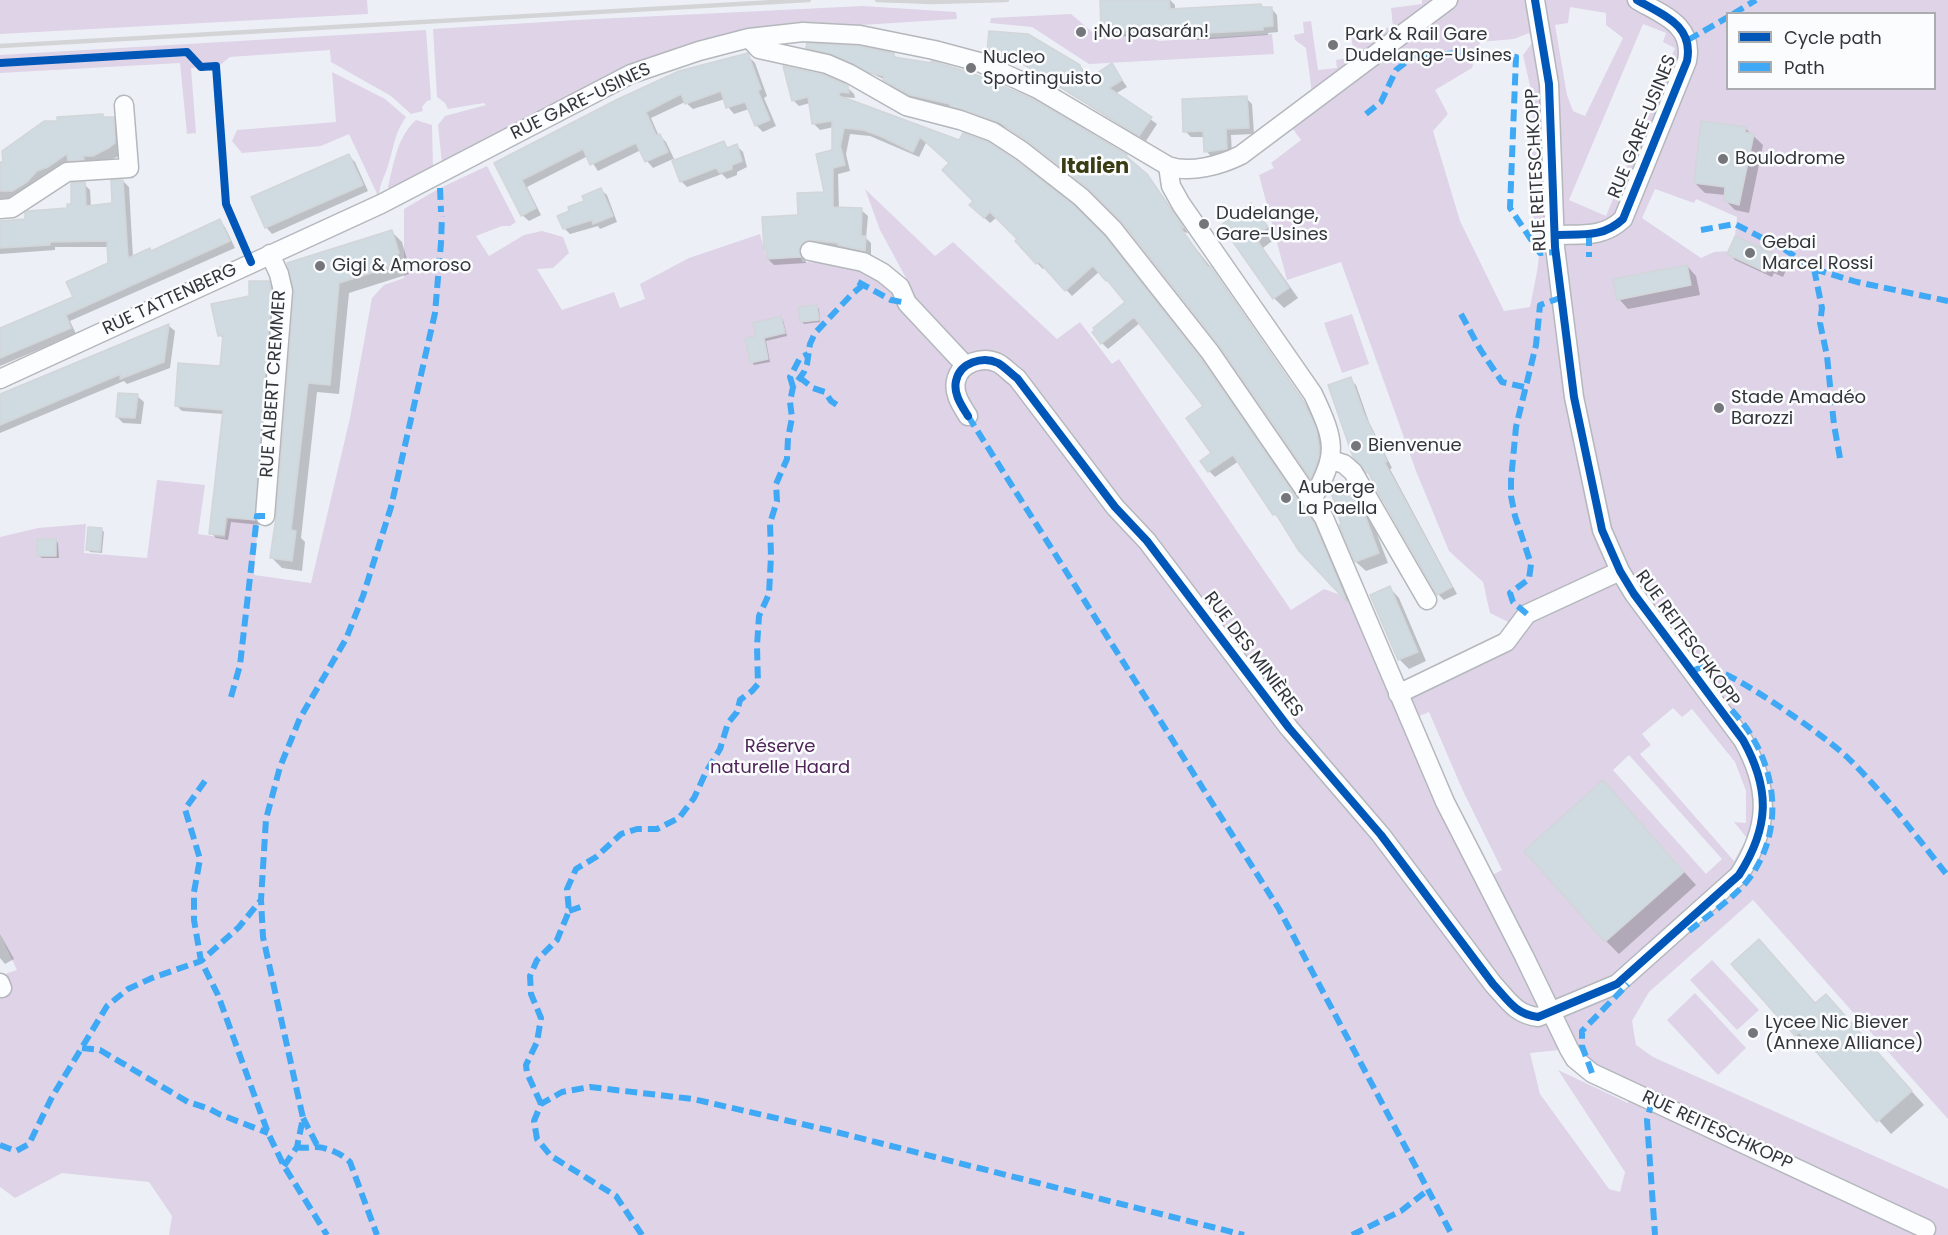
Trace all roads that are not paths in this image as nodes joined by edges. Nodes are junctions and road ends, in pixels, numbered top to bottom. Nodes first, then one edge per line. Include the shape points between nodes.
1 (1448, 0) edge
2 (1535, 0) edge
3 (1636, 0) edge
4 (749, 38) junction
5 (124, 105) dead end
6 (1168, 166) junction
7 (437, 175) joint
8 (0, 209) edge
9 (1555, 235) junction
10 (810, 251) dead end
11 (270, 254) junction
12 (965, 365) junction
13 (0, 379) edge
14 (968, 417) dead end
15 (1331, 460) junction
16 (1312, 500) junction
17 (265, 516) dead end
18 (1620, 571) junction
19 (1427, 600) dead end
20 (1398, 694) junction
21 (1551, 1011) junction
22 (1926, 1229) dead end

1 - 6 street, RUE GARE-USINES via 1241,155 1208,166
2 - 9 street, RUE REITESCHKOPP via 1551,108
3 - 9 street, RUE GARE-USINES via 1683,30 1688,40 1687,61 1623,219 1601,233
4 - 6 street, RUE GARE-USINES via 803,32 860,35 979,62 1038,89
4 - 7 street, RUE GARE-USINES via 631,75
4 - 16 street via 759,49 827,64 906,106 993,132 1081,197 1113,229 1210,352
5 - 8 street via 129,168 67,172 12,208
6 - 15 street via 1171,186 1181,204 1313,394 1330,436
7 - 11 street, RUE TATTENBERG
9 - 18 street, RUE REITESCHKOPP via 1574,397 1602,530
10 - 12 street via 863,262 883,273 900,287 907,303
11 - 13 street, RUE TATTENBERG
11 - 17 street, RUE ALBERT CREMMER via 283,291
12 - 14 street via 956,381 958,399
12 - 21 street, RUE DES MINIÈRES via 981,359 998,363 1017,378 1289,729 1381,835 1493,984 1524,1015 1538,1017
15 - 16 street
15 - 19 street via 1353,472
16 - 20 street via 1333,536
18 - 20 street via 1527,615 1506,642
18 - 21 street, RUE REITESCHKOPP via 1743,741 1755,762 1764,808 1760,832 1739,875 1617,984
20 - 21 street via 1445,802
21 - 22 street, RUE REITESCHKOPP via 1575,1059 1592,1073

